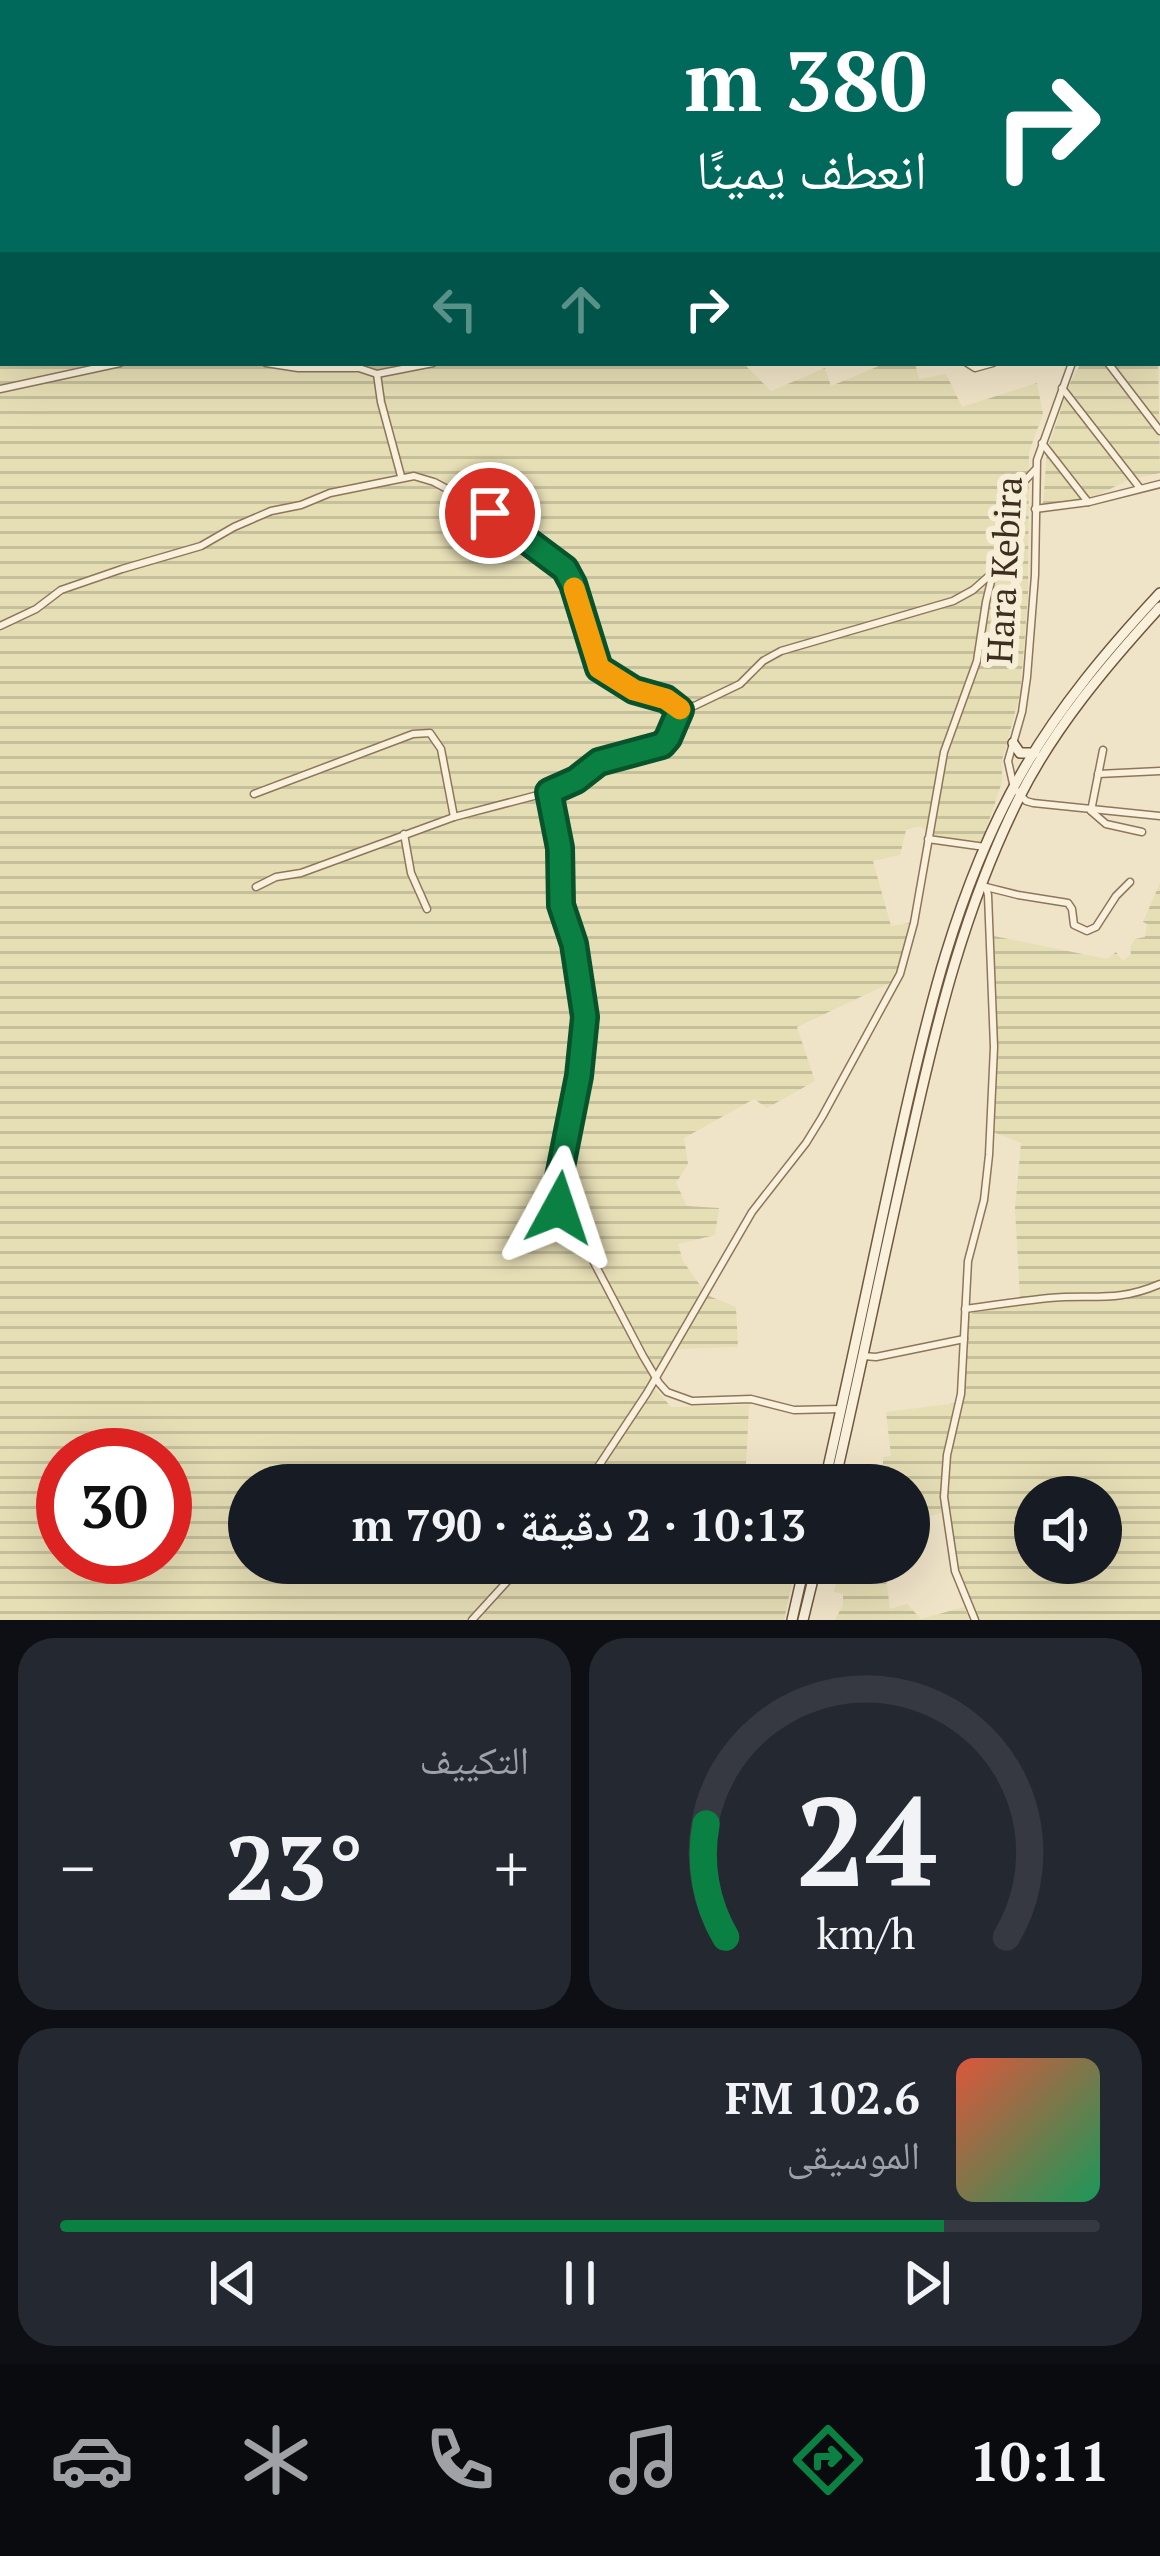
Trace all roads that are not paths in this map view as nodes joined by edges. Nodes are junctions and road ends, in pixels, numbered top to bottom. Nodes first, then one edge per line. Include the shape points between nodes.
1 (106, 366) edge
2 (285, 366) edge
3 (418, 366) edge
4 (1071, 366) edge
5 (1110, 366) edge
6 (377, 374) junction
7 (1062, 388) junction
8 (0, 389) edge
9 (1160, 431) edge
10 (1042, 443) junction
11 (1035, 470) junction
12 (401, 477) junction
13 (1160, 484) edge
14 (1139, 488) junction
15 (1088, 502) junction
16 (1035, 509) junction
17 (994, 571) junction
18 (1160, 593) edge
19 (1160, 608) edge
20 (0, 626) edge
21 (1090, 680) junction
22 (680, 710) junction
23 (1013, 743) junction
24 (1103, 750) dead end
25 (1035, 753) junction
26 (1160, 771) edge
27 (1098, 774) junction
28 (1026, 775) junction
29 (549, 792) junction
30 (1017, 792) junction
31 (254, 794) dead end
32 (1091, 811) junction
33 (1160, 816) edge
34 (454, 818) junction
35 (1142, 832) dead end
36 (404, 834) junction
37 (928, 839) junction
38 (986, 847) junction
39 (1130, 882) dead end
40 (978, 886) junction
41 (256, 887) dead end
42 (427, 909) dead end
43 (1160, 1283) edge
44 (965, 1309) junction
45 (964, 1339) junction
46 (859, 1354) junction
47 (656, 1375) junction
48 (662, 1388) junction
49 (648, 1390) junction
50 (841, 1409) junction
51 (600, 1464) edge
52 (829, 1464) edge
53 (838, 1464) edge
54 (505, 1584) edge
55 (801, 1584) edge
56 (812, 1584) edge
57 (472, 1620) edge
58 (792, 1620) edge
59 (803, 1620) edge
60 (975, 1620) edge

1 - 8 street
2 - 6 street
3 - 6 street
4 - 7 street, Hara Kebira
5 - 9 street
6 - 12 street
7 - 10 street, Hara Kebira
7 - 14 street
10 - 11 street, Hara Kebira
10 - 15 street
11 - 16 street, Hara Kebira
11 - 17 street via 1014,497
12 - 20 street via 263,513 201,546 70,586
12 - 22 street via 442,485 549,555 573,584 599,668
13 - 14 street
14 - 15 street
15 - 16 street
16 - 23 street, Hara Kebira via 1027,677
17 - 22 street via 953,601 781,651 740,684
17 - 37 street
18 - 21 main road
19 - 21 main road
21 - 25 main road
21 - 28 main road
22 - 29 street via 662,745 599,762
23 - 25 main road via 1020,753
23 - 28 street, Hara Kebira
23 - 30 street via 1008,767
24 - 27 street
25 - 28 main road
26 - 27 street
27 - 32 street
28 - 30 main road
29 - 34 street
29 - 47 street via 561,905 585,1017 559,1208
30 - 32 street via 1033,803
30 - 38 main road
30 - 40 main road
31 - 34 street via 430,733 441,748
32 - 33 street
32 - 35 street via 1106,824
34 - 36 street
36 - 41 street
36 - 42 street
37 - 38 street
37 - 47 street via 900,974 822,1117 752,1212
38 - 40 main road
39 - 40 street via 1087,932 1074,925 1068,903
40 - 44 street via 990,916 994,1076
40 - 46 main road via 943,960
43 - 44 street via 1117,1298
44 - 45 street
45 - 46 street
45 - 60 street via 944,1497 955,1571
46 - 50 main road
46 - 53 main road
47 - 48 street
47 - 49 street
48 - 49 street
48 - 50 street via 692,1401
49 - 51 street
50 - 52 main road
54 - 57 street
55 - 58 main road
56 - 59 main road

